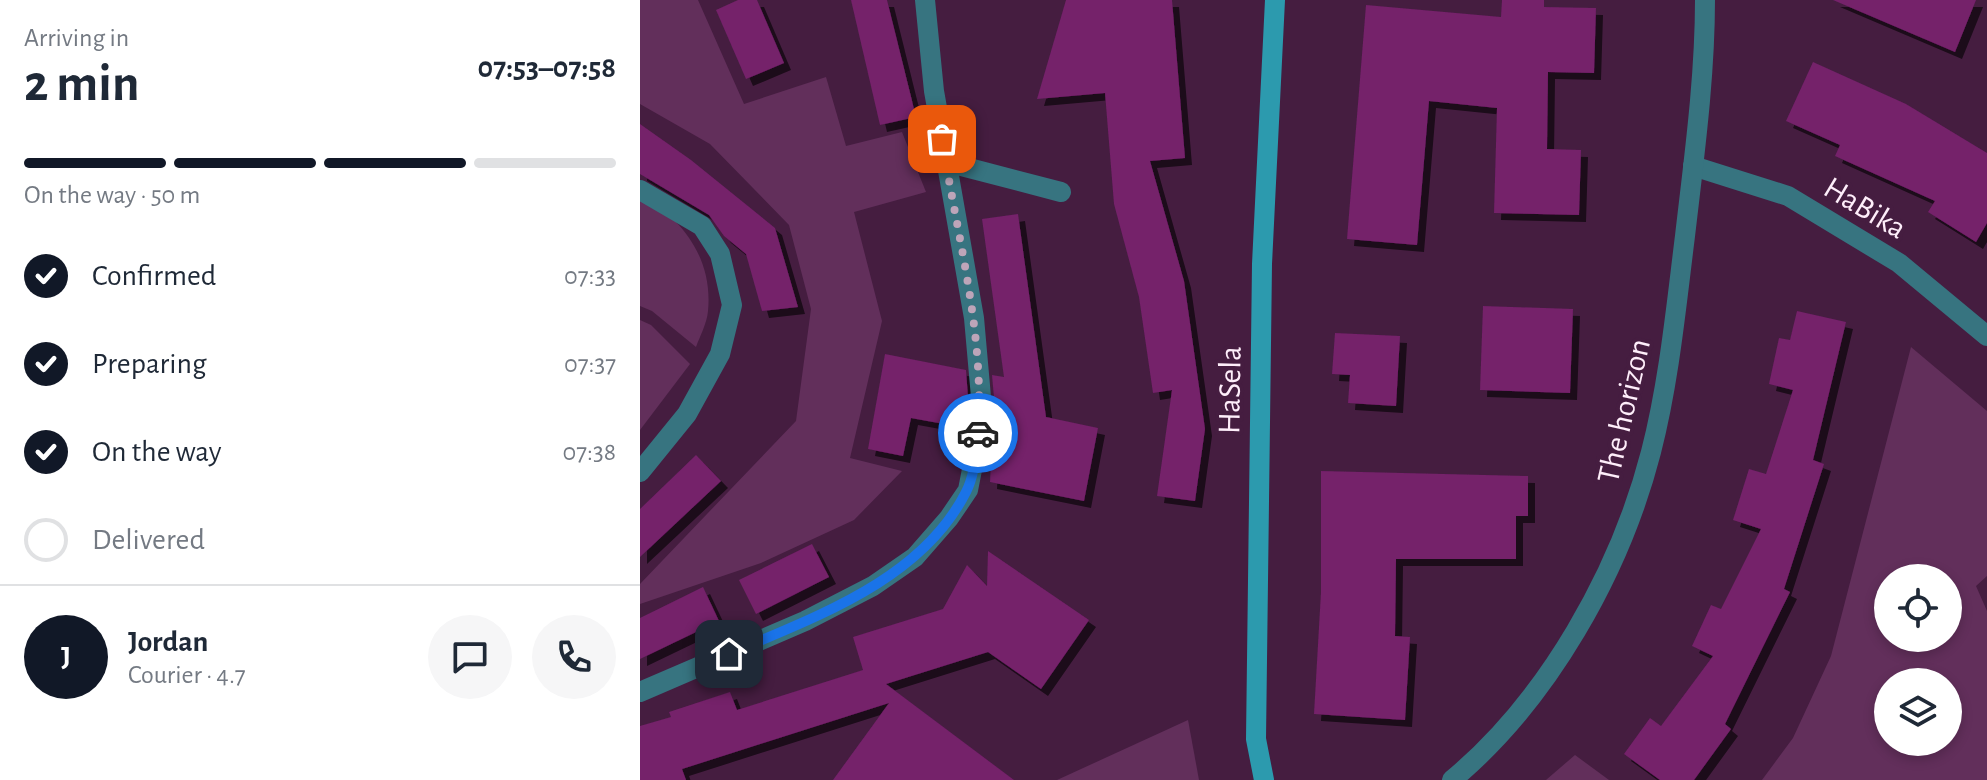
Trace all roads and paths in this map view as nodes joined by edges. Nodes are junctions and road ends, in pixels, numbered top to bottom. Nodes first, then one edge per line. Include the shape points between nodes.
1 (925, 0) edge
2 (1275, 0) edge
3 (1705, 0) edge
4 (946, 162) junction
5 (1693, 166) junction
6 (640, 190) edge
7 (1061, 192) dead end
8 (1987, 336) edge
9 (640, 472) edge
10 (640, 692) edge
11 (1264, 780) edge
12 (1452, 780) edge

1 - 4 street
2 - 11 street, HaSela via 1262,264 1256,739
3 - 5 street, The horizon
4 - 7 street
4 - 10 street via 974,318 981,397 968,490 915,557 873,586
5 - 8 street, HaBika via 1788,196 1899,263
5 - 12 street, The horizon via 1673,331 1653,439 1623,533 1596,593 1545,678 1510,723
6 - 9 street via 702,226 720,254 732,305 720,354 707,378 687,414

